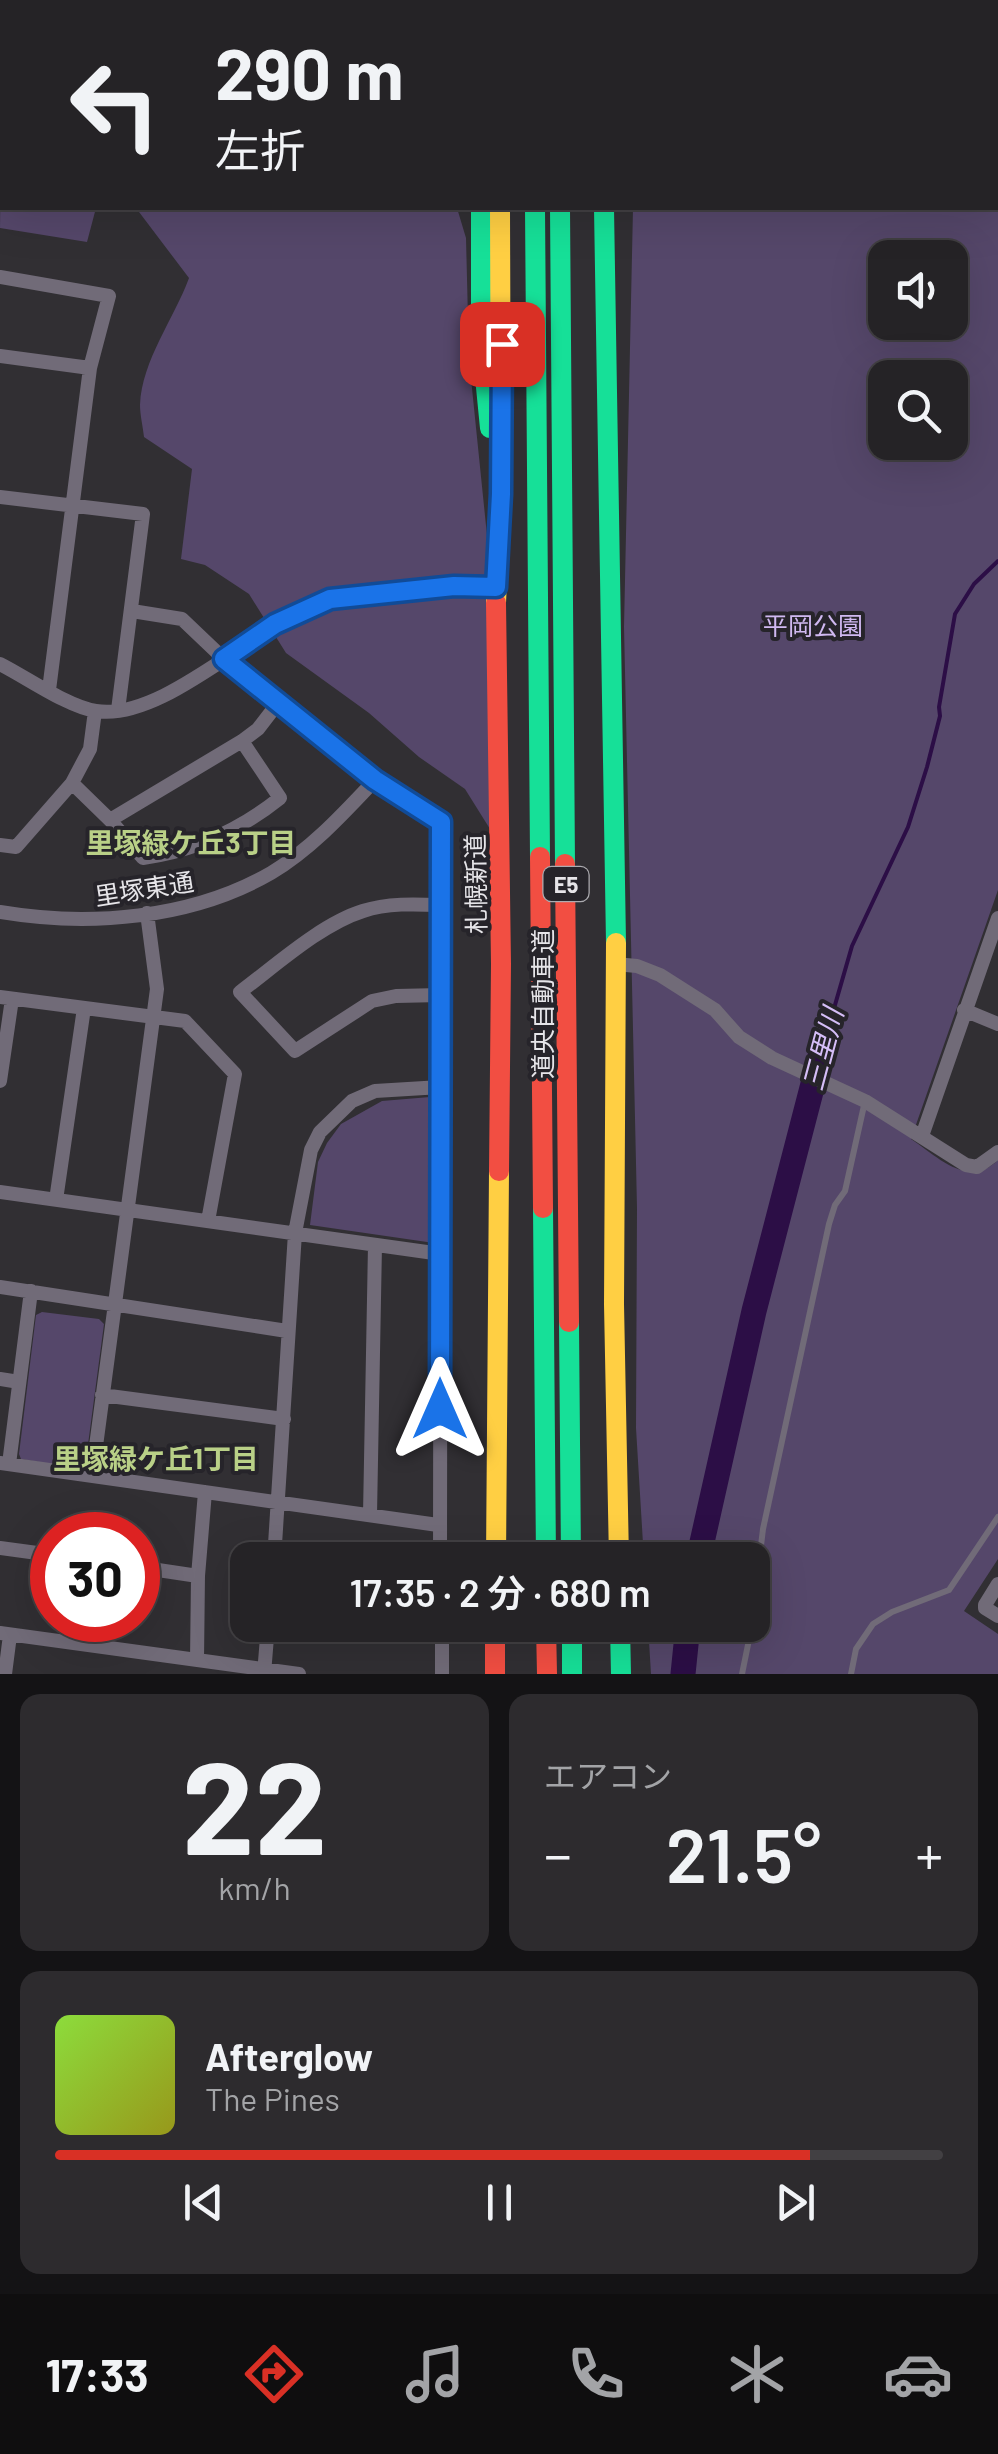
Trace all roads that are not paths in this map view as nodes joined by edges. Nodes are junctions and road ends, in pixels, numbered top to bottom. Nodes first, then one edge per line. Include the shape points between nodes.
1 (481, 210) edge
2 (500, 210) edge
3 (535, 210) edge
4 (560, 210) edge
5 (604, 210) edge
6 (616, 210) edge
7 (0, 277) edge
8 (605, 310) junction
9 (0, 356) edge
10 (90, 368) junction
11 (501, 494) junction
12 (1, 497) edge
13 (72, 506) junction
14 (0, 515) edge
15 (496, 587) junction
16 (132, 612) junction
17 (224, 659) junction
18 (0, 664) edge
19 (49, 690) junction
20 (278, 702) junction
21 (118, 710) junction
22 (95, 711) junction
23 (242, 740) junction
24 (375, 780) junction
25 (72, 783) junction
26 (110, 820) junction
27 (0, 845) edge
28 (440, 905) junction
29 (0, 912) edge
30 (147, 913) junction
31 (998, 918) edge
32 (616, 964) junction
33 (441, 995) junction
34 (6, 998) edge
35 (84, 1008) junction
36 (964, 1010) junction
37 (154, 1016) junction
38 (998, 1024) edge
39 (0, 1081) edge
40 (441, 1088) junction
41 (865, 1101) junction
42 (922, 1136) junction
43 (998, 1152) edge
44 (0, 1192) edge
45 (56, 1200) junction
46 (127, 1210) junction
47 (208, 1221) junction
48 (294, 1233) junction
49 (375, 1245) junction
50 (441, 1254) junction
51 (0, 1287) edge
52 (31, 1291) junction
53 (114, 1305) junction
54 (287, 1331) junction
55 (0, 1379) edge
56 (19, 1382) junction
57 (102, 1396) junction
58 (284, 1419) junction
59 (4, 1464) edge
60 (92, 1476) junction
61 (205, 1492) junction
62 (280, 1502) junction
63 (370, 1515) junction
64 (998, 1517) edge
65 (438, 1524) junction
66 (276, 1542) edge
67 (439, 1542) edge
68 (496, 1542) edge
69 (546, 1542) edge
70 (571, 1542) edge
71 (619, 1542) edge
72 (762, 1542) edge
73 (0, 1548) edge
74 (30, 1553) edge
75 (160, 1570) edge
76 (198, 1576) junction
77 (998, 1584) edge
78 (998, 1616) edge
79 (5, 1634) edge
80 (267, 1642) edge
81 (442, 1642) edge
82 (495, 1642) edge
83 (546, 1642) edge
84 (572, 1642) edge
85 (620, 1642) edge
86 (748, 1642) edge
87 (197, 1660) junction
88 (264, 1672) edge
89 (5, 1674) edge
90 (299, 1674) edge
91 (442, 1674) edge
92 (494, 1674) edge
93 (547, 1674) edge
94 (572, 1674) edge
95 (621, 1674) edge
96 (742, 1674) edge
97 (851, 1674) edge

1 - 11 main road via 482,336
2 - 11 main road, 札幌新道
3 - 69 main road, 道央自動車道 / E5
4 - 70 main road, 道央自動車道 / E5
5 - 8 main road
6 - 8 main road
7 - 10 street via 109,296
8 - 32 main road
9 - 10 street
10 - 13 street
11 - 15 main road, 札幌新道
12 - 13 street
12 - 14 street
13 - 16 street via 144,514
13 - 19 street
15 - 17 street via 330,599 275,624
15 - 68 main road, 札幌新道
16 - 17 street via 182,620
16 - 21 street
17 - 20 street
17 - 21 street via 152,701
18 - 19 street
19 - 22 street
20 - 23 street
20 - 24 street
21 - 22 street
22 - 25 street via 90,749
23 - 26 street
23 - 26 street via 280,798 259,816 193,847 143,858
24 - 28 street via 441,822
24 - 30 street, 里塚東通 via 321,836 271,873 208,901
25 - 26 street
25 - 27 street via 16,847
28 - 33 street
28 - 33 street via 362,910 240,992 295,1050 372,1002
29 - 30 street, 里塚東通 via 97,920
30 - 37 street via 156,965
31 - 36 street
32 - 41 street via 660,975 715,1010 739,1037
32 - 71 main road
33 - 40 street
34 - 35 street
34 - 39 street
35 - 37 street
35 - 45 street
36 - 38 street
36 - 42 street
37 - 46 street
37 - 47 street via 185,1021 235,1074
40 - 48 street via 375,1091 332,1118 311,1150
40 - 50 street
41 - 42 street
41 - 72 lane via 845,1191 829,1224
42 - 43 street via 966,1165 976,1167
44 - 45 street
45 - 46 street
46 - 47 street
46 - 53 street
47 - 48 street
48 - 49 street
48 - 54 street
49 - 50 street
49 - 63 street
50 - 65 street
51 - 52 street
52 - 53 street
52 - 56 street
53 - 54 street
53 - 57 street
54 - 58 street
55 - 56 street
56 - 59 street
57 - 58 street
57 - 60 street
58 - 62 street
59 - 60 street
60 - 61 street
61 - 62 street
61 - 76 street
62 - 63 street
62 - 66 street
63 - 65 street
64 - 97 lane via 949,1590 873,1624 856,1649
65 - 67 street
73 - 74 street
75 - 76 street
76 - 87 street
77 - 78 street via 985,1608
79 - 87 street
79 - 89 street
80 - 88 street
81 - 91 street
82 - 92 main road
83 - 93 main road
84 - 94 main road
85 - 95 main road
86 - 96 lane
87 - 88 street
88 - 90 street

